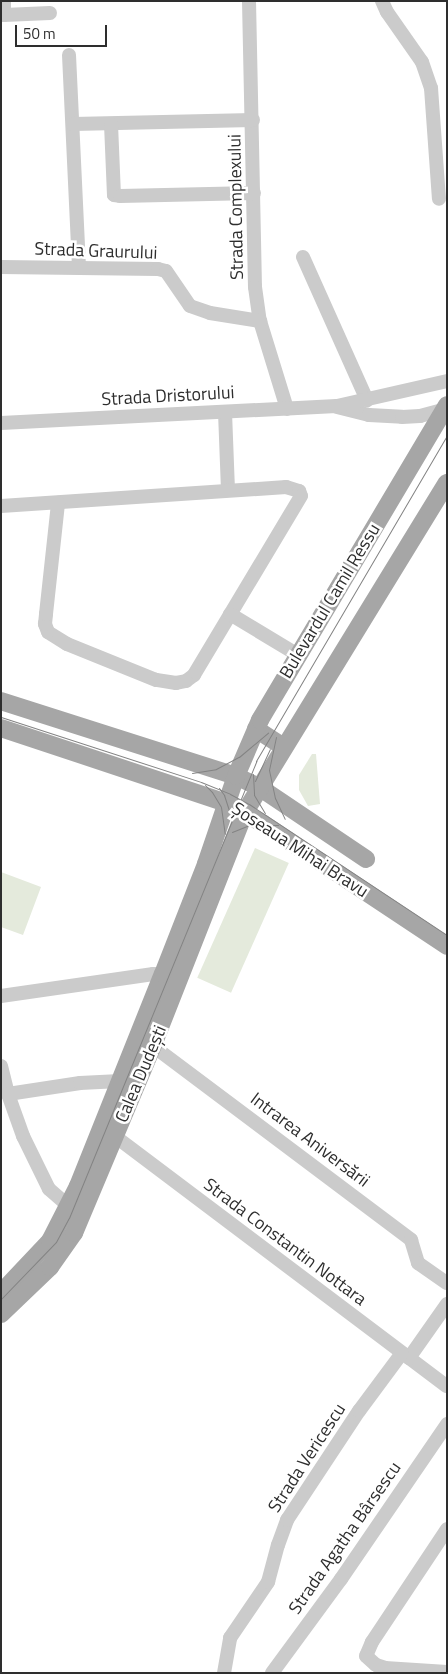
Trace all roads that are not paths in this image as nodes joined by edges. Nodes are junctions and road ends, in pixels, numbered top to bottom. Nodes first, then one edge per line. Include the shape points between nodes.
1 (249, 1) edge
2 (382, 1) edge
3 (4, 8) edge
4 (50, 14) dead end
5 (69, 55) dead end
6 (253, 120) junction
7 (73, 124) junction
8 (111, 124) junction
9 (254, 193) junction
10 (439, 199) dead end
11 (303, 257) dead end
12 (1, 261) edge
13 (2, 267) edge
14 (79, 267) junction
15 (260, 321) junction
16 (447, 381) edge
17 (367, 400) junction
18 (337, 406) junction
19 (446, 408) edge
20 (287, 409) junction
21 (225, 412) junction
22 (1, 422) edge
23 (447, 483) edge
24 (228, 490) junction
25 (58, 503) junction
26 (1, 506) edge
27 (230, 614) junction
28 (298, 655) junction
29 (1, 701) edge
30 (1, 728) edge
31 (256, 729) junction
32 (284, 747) junction
33 (196, 762) junction
34 (236, 776) junction
35 (259, 787) junction
36 (187, 788) junction
37 (227, 803) junction
38 (245, 812) junction
39 (296, 812) junction
40 (281, 836) junction
41 (366, 859) dead end
42 (447, 946) edge
43 (172, 976) junction
44 (1, 996) edge
45 (146, 1040) junction
46 (1, 1066) edge
47 (120, 1081) junction
48 (8, 1094) junction
49 (108, 1132) junction
50 (76, 1211) junction
51 (447, 1283) edge
52 (4, 1298) edge
53 (447, 1304) edge
54 (406, 1356) junction
55 (447, 1386) edge
56 (445, 1431) edge
57 (447, 1529) edge
58 (401, 1671) edge
59 (447, 1672) edge
60 (224, 1673) edge
61 (272, 1673) edge

1 - 6 street, Strada Complexului
2 - 10 street via 422,62 431,88
3 - 4 street
5 - 7 street
6 - 8 street
6 - 9 street, Strada Complexului
7 - 8 street
7 - 14 street
8 - 9 street via 114,194
9 - 15 street, Strada Complexului via 255,287
11 - 17 street
12 - 13 street
13 - 14 street, Strada Graurului
14 - 15 street, Strada Graurului via 166,271 190,306 210,313
15 - 20 street, Strada Complexului
16 - 17 street, Strada Dristorului
17 - 18 street, Strada Dristorului
18 - 19 street, Strada Dristorului via 369,415 402,416 420,416
18 - 20 street, Strada Dristorului
19 - 28 main road, Bulevardul Camil Ressu
20 - 21 street, Strada Dristorului
21 - 22 street, Strada Dristorului
21 - 24 street
23 - 32 main road, Bulevardul Camil Ressu
24 - 25 street
24 - 27 street via 286,487 298,491 301,496
25 - 26 street
25 - 27 street via 45,624 48,632 58,639 156,680 176,683 194,675
27 - 28 street
28 - 31 main road, Bulevardul Camil Ressu
29 - 33 main road, Șoseaua Mihai Bravu
30 - 36 main road, Șoseaua Mihai Bravu
31 - 32 main road
31 - 34 main road, Bulevardul Camil Ressu
32 - 35 main road, Bulevardul Camil Ressu
33 - 34 main road, Șoseaua Mihai Bravu
33 - 36 main road
34 - 35 main road, Șoseaua Mihai Bravu
34 - 37 main road, Bulevardul Camil Ressu
35 - 38 main road, Bulevardul Camil Ressu
35 - 39 main road, Șoseaua Mihai Bravu
36 - 37 main road, Șoseaua Mihai Bravu
37 - 38 main road, Șoseaua Mihai Bravu
37 - 43 main road, Calea Dudești
38 - 40 main road, Șoseaua Mihai Bravu
38 - 43 main road, Calea Dudești
39 - 40 main road
39 - 41 main road, Șoseaua Mihai Bravu
40 - 42 main road, Șoseaua Mihai Bravu
43 - 44 street
43 - 45 main road, Calea Dudești
45 - 47 main road, Calea Dudești
45 - 49 main road, Calea Dudești
45 - 51 street, Intrarea Aniversării via 411,1240 418,1263
46 - 48 street
47 - 48 street via 80,1082
47 - 49 main road, Calea Dudești
48 - 50 street via 23,1136 49,1189
49 - 50 main road, Calea Dudești
49 - 54 street, Strada Constantin Nottara
50 - 52 main road, Calea Dudești
53 - 54 street, Strada Vericescu
54 - 55 street, Strada Constantin Nottara
54 - 60 street, Strada Vericescu via 359,1411 287,1520 268,1582 230,1638
56 - 61 street, Strada Agatha Bârsescu
57 - 58 street via 367,1650 369,1660 376,1665
58 - 59 street

